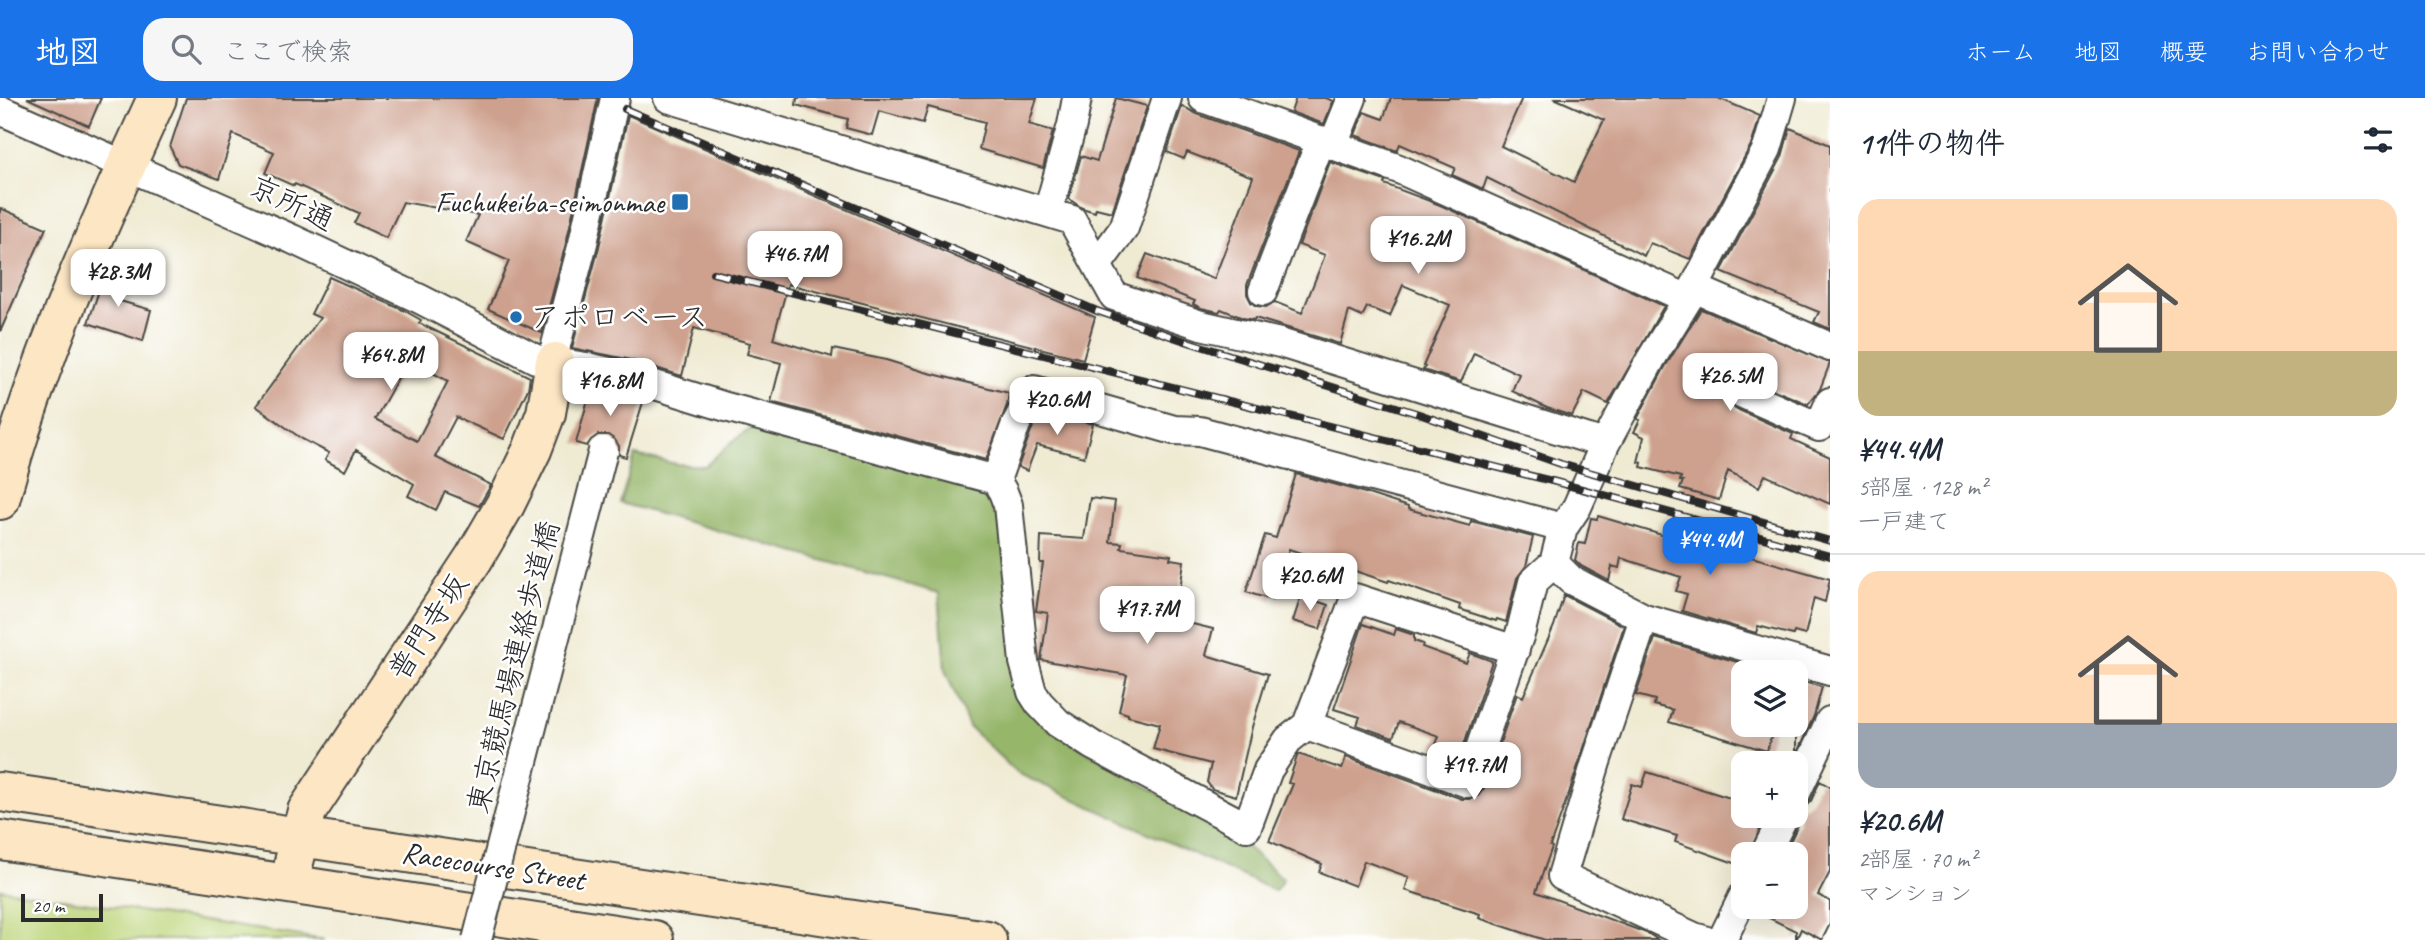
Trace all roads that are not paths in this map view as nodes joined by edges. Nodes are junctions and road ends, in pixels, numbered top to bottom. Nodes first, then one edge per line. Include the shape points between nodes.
1 (157, 98) edge
2 (615, 98) edge
3 (668, 98) edge
4 (1077, 98) edge
5 (1167, 98) edge
6 (1203, 98) edge
7 (1352, 98) edge
8 (1782, 98) edge
9 (0, 110) edge
10 (1327, 142) junction
11 (126, 165) junction
12 (1048, 212) junction
13 (1097, 265) junction
14 (1263, 291) dead end
15 (1691, 293) junction
16 (1830, 347) edge
17 (555, 362) junction
18 (1743, 394) dead end
19 (1830, 402) edge
20 (1605, 443) junction
21 (603, 451) dead end
22 (996, 480) junction
23 (0, 499) edge
24 (1563, 528) junction
25 (1554, 563) junction
26 (1644, 618) junction
27 (1515, 650) junction
28 (1830, 671) edge
29 (1830, 721) edge
30 (1307, 725) junction
31 (1808, 768) edge
32 (0, 792) edge
33 (300, 837) junction
34 (0, 840) edge
35 (288, 884) junction
36 (1638, 912) junction
37 (1732, 919) edge
38 (828, 928) edge
39 (477, 940) edge
40 (654, 940) edge
41 (987, 940) edge
42 (1646, 940) edge
43 (1704, 940) edge
44 (1722, 940) edge

1 - 11 street
2 - 17 street
3 - 12 street
4 - 12 street
5 - 13 street via 1124,229
6 - 10 street
7 - 10 street
8 - 15 street via 1766,149
9 - 11 street, 京所通
10 - 14 street
10 - 15 street
11 - 17 street, 京所通 via 396,288 536,359
11 - 23 street via 36,382
12 - 13 street via 1072,220
13 - 20 street via 1114,296
15 - 16 street
15 - 20 street
17 - 22 street, 京所通 via 623,375
17 - 33 street, 普門寺坂 via 546,413 505,505 306,811
18 - 19 street via 1819,427
20 - 24 street
21 - 39 street, 東京競馬場連絡歩道橋, bridge
22 - 24 street via 1034,390
22 - 30 street via 1008,505 1028,682 1039,704 1058,723 1247,827 1268,771 1288,740
24 - 25 street
25 - 26 street via 1571,580
25 - 27 street via 1533,582
26 - 28 street
26 - 36 street via 1562,876
27 - 30 street via 1355,598
27 - 30 street via 1468,783
29 - 31 street
32 - 33 street, Racecourse Street
33 - 35 street, 普門寺坂
33 - 38 street, Racecourse Street
34 - 35 street, Racecourse Street
35 - 40 street, Racecourse Street
36 - 42 street
36 - 43 street
37 - 44 street
38 - 41 street, Racecourse Street

